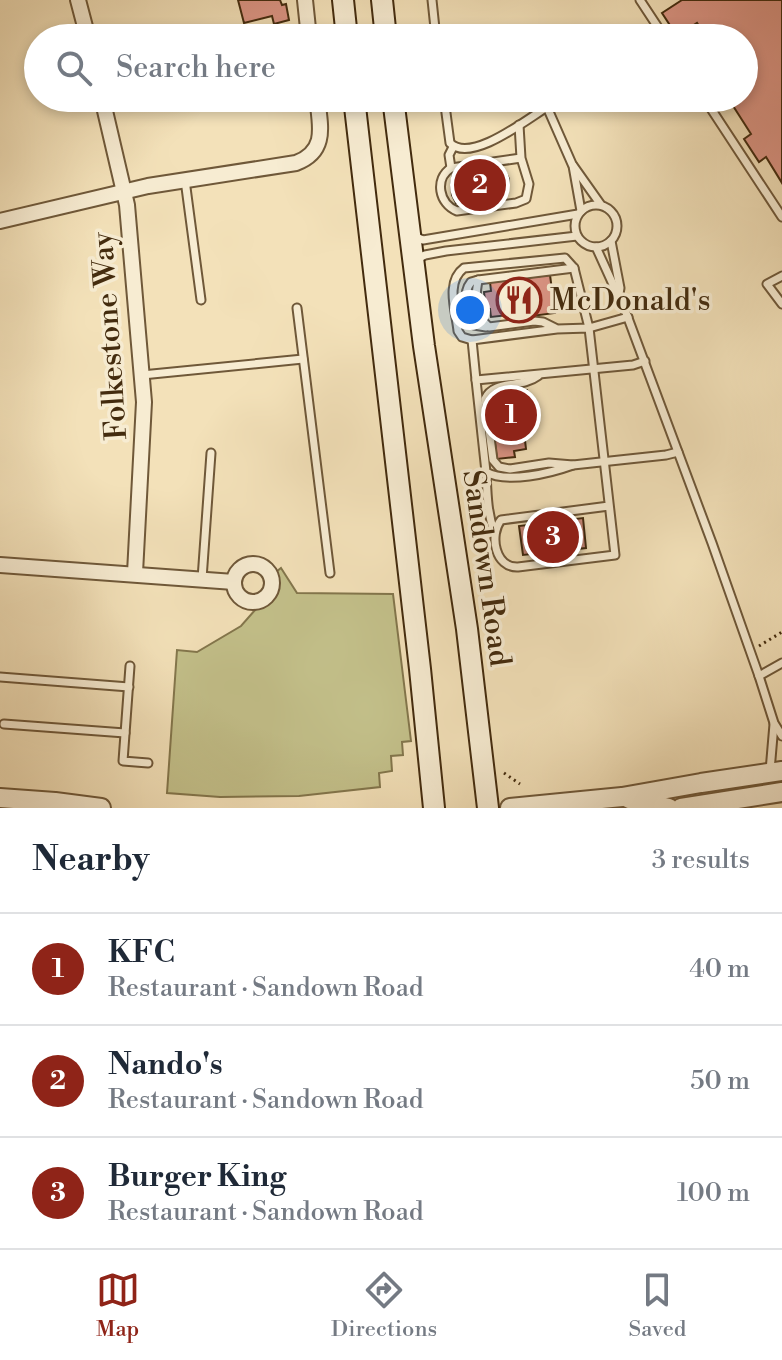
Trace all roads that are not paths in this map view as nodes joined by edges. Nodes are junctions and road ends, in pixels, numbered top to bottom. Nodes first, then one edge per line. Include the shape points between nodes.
1 (78, 0) edge
2 (305, 0) edge
3 (343, 0) edge
4 (382, 0) edge
5 (432, 0) edge
6 (640, 0) edge
7 (84, 24) edge
8 (308, 24) edge
9 (346, 24) edge
10 (385, 24) edge
11 (435, 24) edge
12 (656, 24) edge
13 (105, 112) edge
14 (318, 112) edge
15 (356, 112) edge
16 (395, 112) edge
17 (445, 112) edge
18 (539, 112) edge
19 (549, 112) edge
20 (713, 112) edge
21 (519, 125) junction
22 (453, 147) junction
23 (521, 158) junction
24 (572, 164) junction
25 (451, 168) junction
26 (185, 180) junction
27 (124, 192) junction
28 (601, 205) junction
29 (579, 213) junction
30 (782, 217) edge
31 (0, 221) edge
32 (409, 232) junction
33 (577, 236) junction
34 (611, 241) junction
35 (596, 247) junction
36 (413, 262) junction
37 (574, 268) junction
38 (782, 276) edge
39 (619, 294) junction
40 (201, 300) dead end
41 (782, 304) edge
42 (297, 308) dead end
43 (628, 317) junction
44 (589, 328) junction
45 (557, 329) junction
46 (472, 340) junction
47 (303, 359) junction
48 (645, 361) junction
49 (594, 369) junction
50 (540, 374) junction
51 (142, 375) junction
52 (476, 380) junction
53 (678, 452) junction
54 (211, 453) dead end
55 (604, 462) junction
56 (573, 465) junction
57 (486, 472) junction
58 (609, 506) junction
59 (495, 533) junction
60 (0, 565) edge
61 (135, 573) junction
62 (330, 573) dead end
63 (202, 579) junction
64 (234, 582) dead end
65 (782, 663) edge
66 (130, 666) dead end
67 (759, 676) junction
68 (0, 677) edge
69 (129, 687) junction
70 (774, 723) junction
71 (4, 724) dead end
72 (125, 733) junction
73 (782, 736) edge
74 (148, 763) dead end
75 (776, 772) edge
76 (782, 792) edge
77 (622, 797) junction
78 (0, 798) edge
79 (101, 808) edge
80 (434, 808) edge
81 (488, 808) edge
82 (510, 808) edge
83 (669, 808) edge
84 (681, 808) edge

1 - 7 street
2 - 8 street
3 - 9 main road
4 - 10 main road
5 - 11 lane
6 - 12 lane
13 - 27 street, Folkestone Way
14 - 26 street via 319,142 304,160
15 - 80 main road
16 - 32 main road, Sandown Road
17 - 22 lane
18 - 21 lane
19 - 24 lane
20 - 30 lane
21 - 22 lane via 479,147
21 - 23 lane
22 - 25 lane
23 - 25 lane
23 - 25 lane via 528,194 516,203 453,210 440,191 443,174
24 - 28 lane
24 - 29 lane
26 - 27 street
26 - 40 lane
27 - 31 street
27 - 51 street, Folkestone Way
28 - 29 lane
28 - 34 lane via 617,222
29 - 32 lane via 423,240
29 - 33 lane
32 - 36 main road, Sandown Road
33 - 35 lane
33 - 36 lane via 446,251
34 - 35 lane
34 - 39 lane
35 - 39 lane
36 - 81 main road, Sandown Road
37 - 44 lane
37 - 45 lane via 478,280 466,289 474,325 534,321
37 - 46 lane via 561,257 459,271 452,284 458,331
38 - 41 lane via 767,284
39 - 43 lane
42 - 47 lane
43 - 44 lane
43 - 48 lane
44 - 45 lane
44 - 49 lane
45 - 46 lane
46 - 52 lane
47 - 51 lane
47 - 62 lane
48 - 49 lane
48 - 53 lane
49 - 50 lane
49 - 55 lane
50 - 52 lane
50 - 56 lane via 487,393 493,460 505,469
51 - 61 street, Folkestone Way
52 - 57 lane
53 - 55 lane
53 - 67 lane
54 - 63 lane
55 - 56 lane
55 - 58 lane
56 - 57 lane via 505,478
57 - 59 lane
58 - 59 lane via 507,518
58 - 59 lane via 615,555 510,567 499,559
60 - 61 street
61 - 63 street
63 - 64 street
65 - 67 lane
66 - 69 lane
67 - 70 lane
68 - 69 lane
69 - 72 lane
70 - 73 lane
70 - 75 lane
71 - 72 lane
72 - 74 lane via 123,761
75 - 77 street
76 - 84 street
77 - 82 street
77 - 83 street
78 - 79 street

